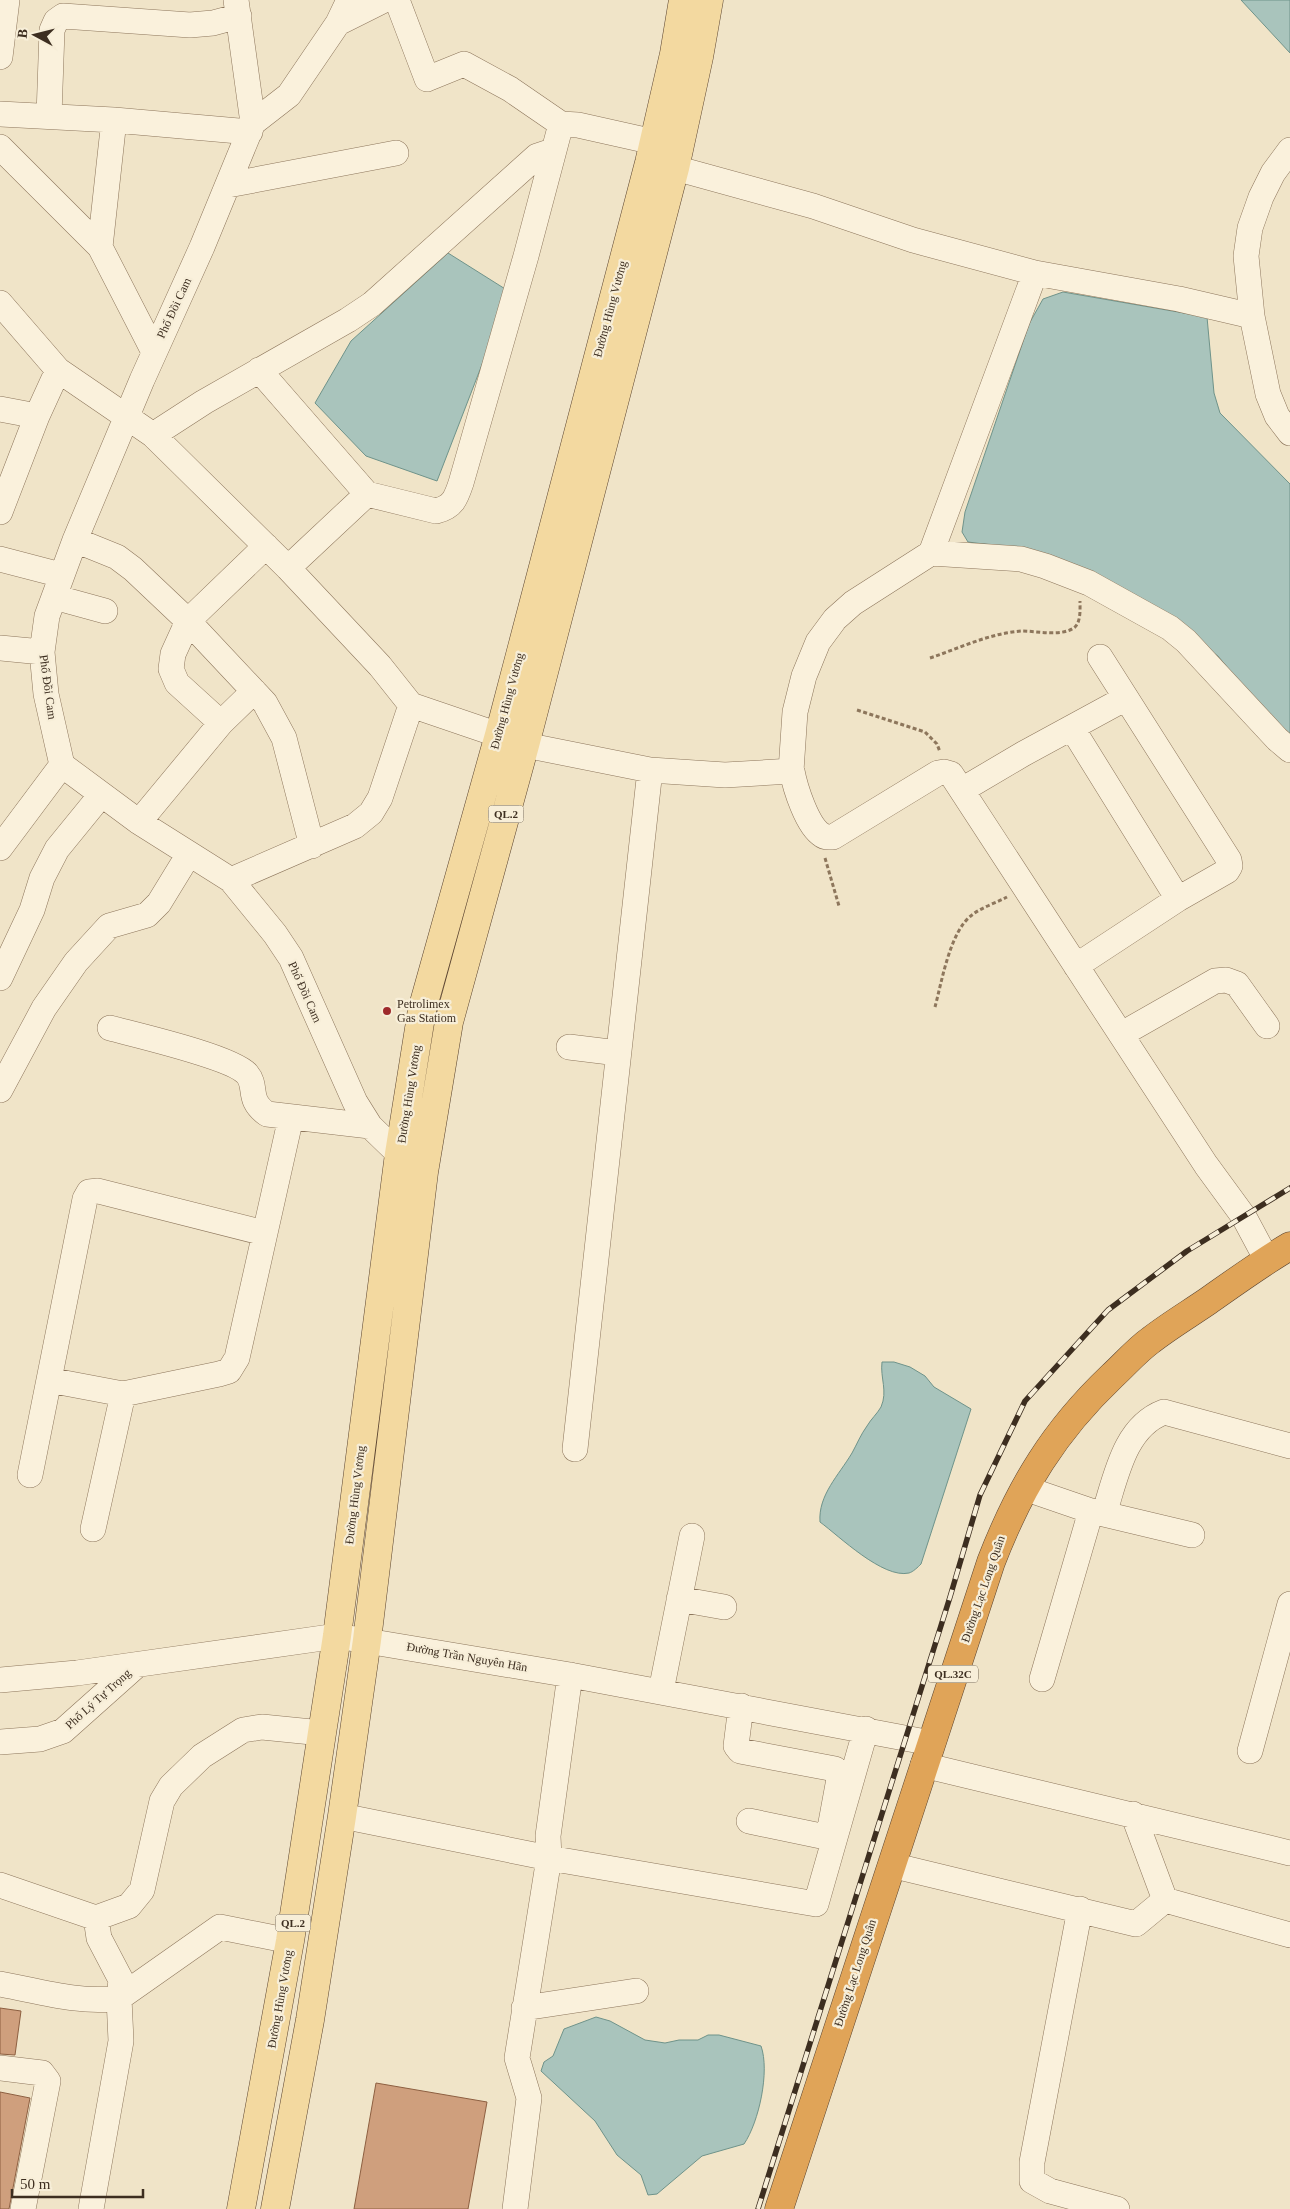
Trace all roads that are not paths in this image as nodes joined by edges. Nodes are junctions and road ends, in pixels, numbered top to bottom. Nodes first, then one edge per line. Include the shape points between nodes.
1 (7, 0) edge
2 (349, 0) edge
3 (384, 0) edge
4 (397, 0) edge
5 (683, 0) edge
6 (709, 0) edge
7 (238, 8) edge
8 (338, 23) junction
9 (0, 57) edge
10 (0, 114) edge
11 (49, 116) junction
12 (114, 120) junction
13 (561, 124) junction
14 (252, 127) junction
15 (654, 142) junction
16 (0, 147) edge
17 (1290, 150) edge
18 (552, 151) junction
19 (396, 153) dead end
20 (675, 168) junction
21 (228, 185) junction
22 (100, 247) junction
23 (1035, 273) junction
24 (0, 303) edge
25 (1252, 316) junction
26 (154, 352) junction
27 (58, 370) junction
28 (259, 370) junction
29 (0, 409) edge
30 (37, 416) junction
31 (128, 416) junction
32 (1290, 433) edge
33 (153, 435) junction
34 (574, 446) junction
35 (601, 453) junction
36 (367, 494) junction
37 (0, 512) edge
38 (75, 540) junction
39 (266, 546) junction
40 (931, 553) junction
41 (0, 559) edge
42 (288, 568) junction
43 (57, 586) junction
44 (105, 611) dead end
45 (188, 621) junction
46 (0, 648) edge
47 (42, 652) junction
48 (1100, 657) dead end
49 (254, 691) junction
50 (1126, 698) junction
51 (411, 705) junction
52 (221, 723) junction
53 (1072, 728) junction
54 (498, 735) junction
55 (525, 745) junction
56 (1290, 750) edge
57 (62, 766) junction
58 (650, 770) junction
59 (791, 771) junction
60 (962, 790) junction
61 (101, 795) junction
62 (139, 822) junction
63 (312, 846) junction
64 (0, 848) edge
65 (189, 854) junction
66 (231, 880) junction
67 (1178, 899) junction
68 (1076, 966) junction
69 (0, 978) edge
70 (1267, 1026) dead end
71 (110, 1028) dead end
72 (1122, 1034) junction
73 (569, 1048) dead end
74 (618, 1053) junction
75 (0, 1090) edge
76 (291, 1117) junction
77 (370, 1126) junction
78 (399, 1154) junction
79 (424, 1172) junction
80 (264, 1233) junction
81 (1278, 1253) edge
82 (49, 1380) junction
83 (123, 1394) junction
84 (1290, 1446) edge
85 (575, 1449) dead end
86 (30, 1475) dead end
87 (1024, 1488) junction
88 (1097, 1512) junction
89 (93, 1529) dead end
90 (1192, 1535) dead end
91 (692, 1536) dead end
92 (679, 1599) junction
93 (1290, 1604) edge
94 (724, 1608) dead end
95 (337, 1636) junction
96 (367, 1640) junction
97 (137, 1665) junction
98 (570, 1675) junction
99 (1042, 1679) dead end
100 (0, 1680) edge
101 (661, 1691) junction
102 (741, 1706) junction
103 (866, 1729) junction
104 (322, 1733) junction
105 (0, 1742) edge
106 (1250, 1750) dead end
107 (927, 1754) junction
108 (1132, 1814) junction
109 (342, 1816) junction
110 (748, 1821) dead end
111 (1290, 1853) edge
112 (548, 1858) junction
113 (891, 1865) junction
114 (0, 1885) edge
115 (1165, 1900) junction
116 (1080, 1909) junction
117 (96, 1918) junction
118 (1290, 1934) edge
119 (290, 1942) junction
120 (0, 1984) edge
121 (636, 1990) dead end
122 (119, 1998) junction
123 (524, 2008) junction
124 (0, 2068) edge
125 (23, 2209) edge
126 (90, 2209) edge
127 (241, 2209) edge
128 (276, 2209) edge
129 (515, 2209) edge
130 (779, 2209) edge
131 (1116, 2209) edge

1 - 9 street
2 - 8 street
3 - 8 street
4 - 13 street via 427,79 464,64 510,89
5 - 15 main road, Đường Hùng Vương / QL.2
6 - 20 main road, QL.2
7 - 11 street via 213,23 190,25 63,16 52,30
7 - 14 street
8 - 14 street via 289,96
10 - 11 street
11 - 12 street
12 - 14 street
12 - 22 street
13 - 15 street
13 - 18 street
14 - 21 street, Phố Đồi Cam
15 - 34 main road, Đường Hùng Vương / QL.2
16 - 22 street
17 - 25 street via 1261,198 1250,228 1246,256
18 - 28 street via 537,156 372,304
18 - 36 street via 526,256 455,501 446,509 436,511
19 - 21 street
20 - 23 street
20 - 35 main road, QL.2
21 - 26 street, Phố Đồi Cam
22 - 26 street
23 - 25 street
23 - 40 street
24 - 27 street
25 - 32 street via 1268,394 1277,416
26 - 31 street, Phố Đồi Cam
27 - 30 street
27 - 31 street
28 - 33 street
28 - 36 street
29 - 30 street
30 - 37 street
31 - 33 street
31 - 38 street, Phố Đồi Cam
33 - 39 street
34 - 35 main road
34 - 54 main road, Đường Hùng Vương / QL.2
35 - 55 main road, QL.2
36 - 42 street
38 - 43 street, Phố Đồi Cam
38 - 45 street via 117,557
39 - 42 street
39 - 45 street
40 - 56 street via 1022,559 1081,580 1170,628
40 - 59 street via 853,603 835,619 818,642 804,676 795,712
41 - 43 street
42 - 51 street via 380,666
43 - 44 street
43 - 47 street, Phố Đồi Cam via 47,616
45 - 49 street
45 - 52 street via 173,654 171,669 177,682
46 - 47 street
47 - 57 street, Phố Đồi Cam via 46,694
48 - 50 street
49 - 52 street
49 - 63 street via 284,738
50 - 53 street
50 - 67 street via 1229,860 1227,871
51 - 54 street
51 - 63 street via 380,798 371,813 354,826
52 - 62 street
53 - 60 street
53 - 67 street
54 - 78 main road, Đường Hùng Vương / QL.2 via 422,1010
55 - 58 street
55 - 79 main road, QL.2 via 449,1022
57 - 61 street, Phố Đồi Cam
57 - 64 street
58 - 59 street via 725,775
58 - 74 street
59 - 60 street via 808,816 823,837 833,837 938,773 951,774
60 - 68 street
61 - 62 street, Phố Đồi Cam
61 - 69 street via 57,848
62 - 65 street, Phố Đồi Cam
63 - 66 street
65 - 66 street, Phố Đồi Cam
65 - 75 street via 159,903 147,916 109,926 76,962 44,1008
66 - 77 street, Phố Đồi Cam via 290,958 354,1102
67 - 68 street
68 - 72 street
70 - 72 street via 1237,984 1221,980
71 - 76 street via 190,1049 238,1067 248,1075 256,1106 267,1114
72 - 81 street via 1206,1165 1244,1217
73 - 74 street
74 - 85 street
76 - 77 street
76 - 80 street
77 - 78 street, Phố Đồi Cam
78 - 79 street, Phố Đồi Cam
78 - 95 main road, Đường Hùng Vương / QL.2
79 - 96 main road, QL.2
80 - 82 street via 98,1191 89,1192
80 - 83 street via 237,1358 229,1371
81 - 87 highway, Đường Lạc Long Quân / QL.32C via 1129,1359 1082,1404
82 - 83 street
82 - 86 street
83 - 89 street
84 - 88 street via 1164,1412 1153,1416 1130,1440
87 - 88 street
87 - 107 highway, Đường Lạc Long Quân / QL.32C via 1004,1526
88 - 90 street
88 - 99 street
91 - 92 street
92 - 94 street
92 - 101 street
93 - 106 street
95 - 96 street, Đường Trần Nguyên Hãn
95 - 97 street, Đường Trần Nguyên Hãn
95 - 104 main road, Đường Hùng Vương / QL.2
96 - 98 street, Đường Trần Nguyên Hãn
96 - 109 main road, QL.2
97 - 100 street, Đường Trần Nguyên Hãn
97 - 105 street, Phố Lý Tự Trọng via 63,1731 40,1739
98 - 101 street, Đường Trần Nguyên Hãn
98 - 112 street via 548,1836
101 - 102 street, Đường Trần Nguyên Hãn
102 - 103 street, Đường Trần Nguyên Hãn
102 - 110 street via 736,1746 740,1751 834,1769 838,1779 830,1828 821,1836
103 - 107 street, Đường Trần Nguyên Hãn
103 - 112 street via 816,1904
104 - 117 street via 262,1727 243,1730 202,1756 171,1786 162,1802 142,1890 129,1906
104 - 119 main road, Đường Hùng Vương / QL.2
107 - 108 street, Đường Trần Nguyên Hãn
107 - 113 highway, Đường Lạc Long Quân / QL.32C
108 - 111 street, Đường Trần Nguyên Hãn
108 - 115 street
109 - 112 street
109 - 128 main road, QL.2
112 - 123 street
113 - 116 street
113 - 130 highway, Đường Lạc Long Quân / QL.32C
114 - 117 street
115 - 116 street via 1136,1924
115 - 118 street
116 - 131 street via 1032,2162 1032,2181 1050,2191
117 - 122 street via 99,1938 121,1980
119 - 122 street via 220,1927
119 - 127 main road, Đường Hùng Vương / QL.2
120 - 122 street via 88,2000
121 - 123 street
122 - 126 street via 121,2041
123 - 129 street via 517,2058 529,2098
124 - 125 street via 42,2073 48,2081

